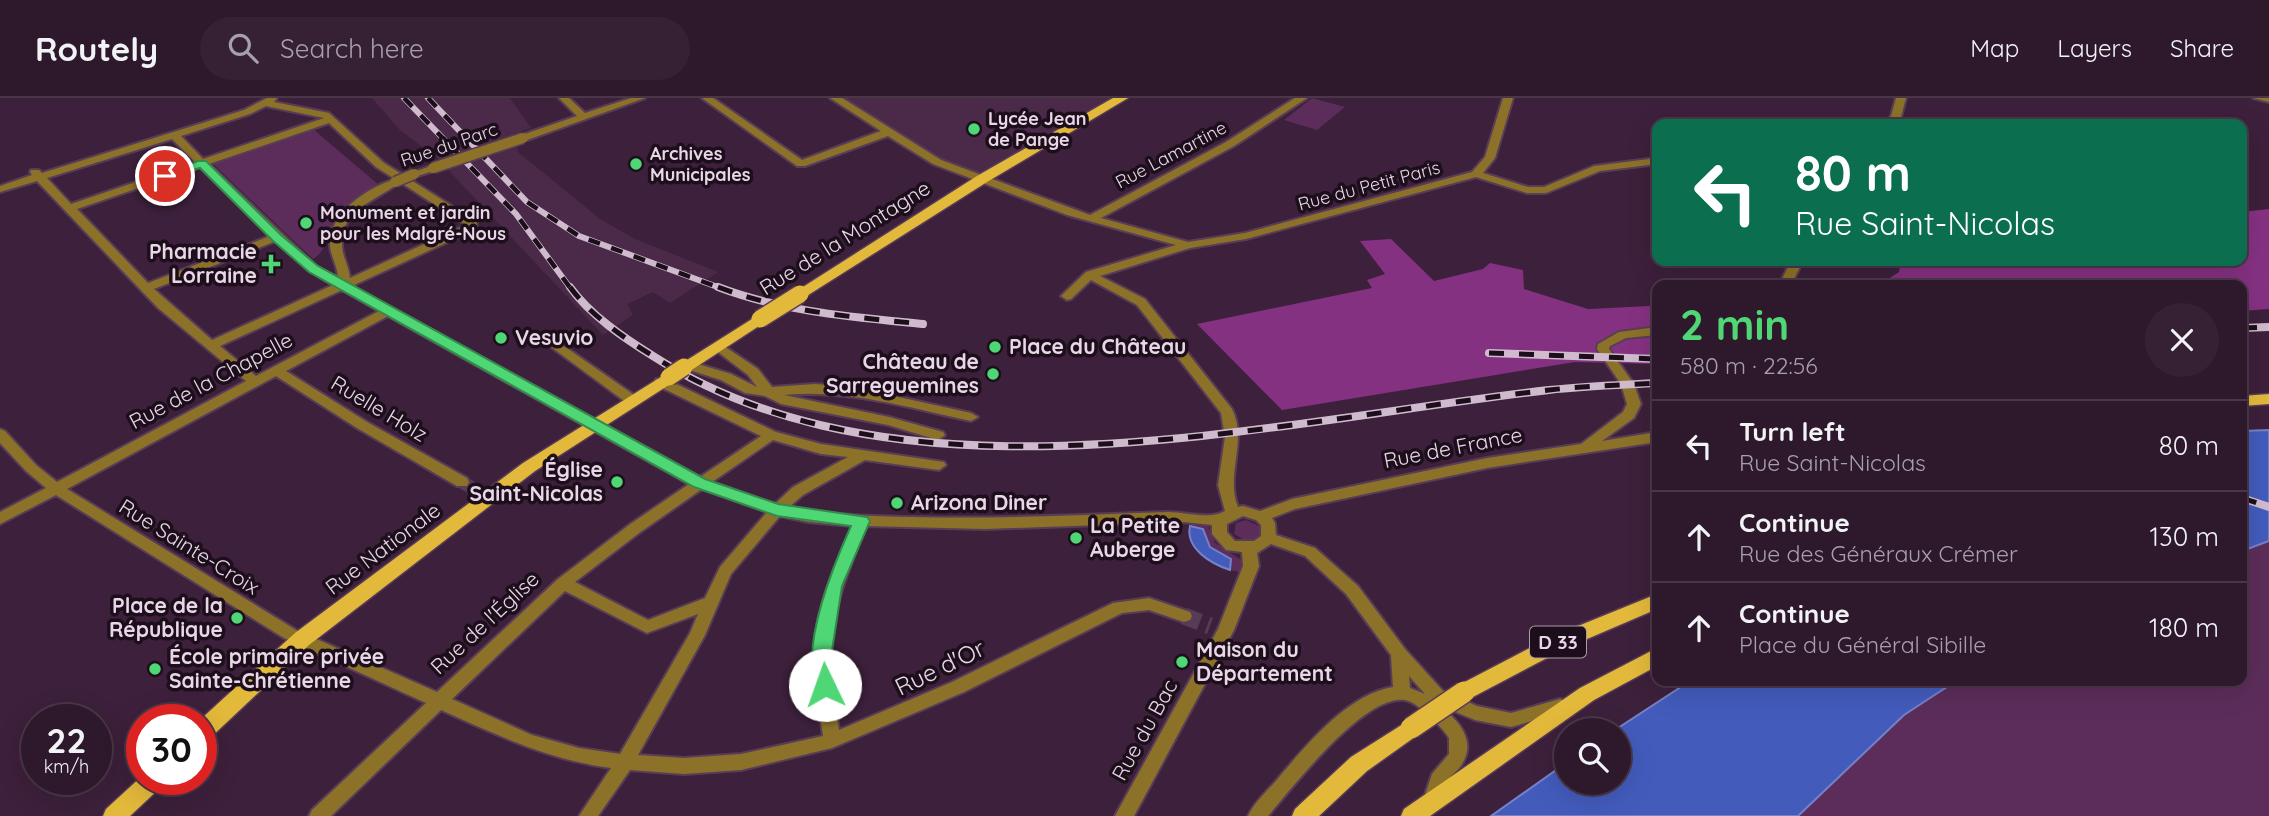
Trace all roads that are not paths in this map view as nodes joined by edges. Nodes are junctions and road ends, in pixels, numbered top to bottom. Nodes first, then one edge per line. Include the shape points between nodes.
1 (564, 98) edge
2 (640, 98) edge
3 (707, 98) edge
4 (835, 98) edge
5 (1122, 98) edge
6 (1302, 98) edge
7 (1508, 98) edge
8 (1901, 98) edge
9 (2258, 98) edge
10 (2266, 99) edge
11 (268, 100) edge
12 (583, 117) junction
13 (331, 119) junction
14 (1894, 119) edge
15 (888, 132) junction
16 (152, 135) junction
17 (174, 135) junction
18 (1652, 162) edge
19 (202, 163) junction
20 (38, 174) junction
21 (1476, 174) junction
22 (982, 179) junction
23 (0, 182) edge
24 (0, 189) edge
25 (72, 207) junction
26 (1091, 219) junction
27 (276, 237) junction
28 (1188, 245) junction
29 (1090, 275) junction
30 (342, 284) junction
31 (146, 288) junction
32 (1067, 296) dead end
33 (387, 311) junction
34 (1652, 332) edge
35 (551, 341) dead end
36 (209, 346) junction
37 (718, 346) junction
38 (275, 370) junction
39 (676, 373) junction
40 (254, 381) junction
41 (768, 392) junction
42 (2269, 392) edge
43 (2247, 393) edge
44 (2269, 399) edge
45 (632, 400) junction
46 (2247, 401) edge
47 (971, 416) dead end
48 (596, 423) junction
49 (0, 435) edge
50 (771, 435) junction
51 (938, 435) dead end
52 (1652, 439) edge
53 (1584, 447) junction
54 (863, 455) junction
55 (939, 465) dead end
56 (462, 482) tunnel mouth
57 (699, 483) junction
58 (56, 489) junction
59 (777, 510) junction
60 (1261, 516) junction
61 (1227, 517) junction
62 (0, 519) edge
63 (861, 521) junction
64 (1269, 538) junction
65 (1249, 549) junction
66 (563, 583) junction
67 (709, 603) junction
68 (1652, 603) edge
69 (1184, 616) tunnel mouth
70 (302, 639) junction
71 (1652, 652) edge
72 (1399, 654) junction
73 (1652, 659) edge
74 (1402, 692) junction
75 (1587, 694) junction
76 (438, 698) junction
77 (217, 718) edge
78 (832, 741) junction
79 (625, 762) junction
80 (137, 795) edge
81 (1432, 801) junction
82 (114, 816) edge
83 (318, 816) edge
84 (588, 816) edge
85 (1124, 816) edge
86 (1256, 816) edge
87 (1303, 816) edge
88 (1412, 816) edge

1 - 12 street
2 - 12 street, Rue du Parc
3 - 15 street via 802,164
4 - 15 street, Rue du Petit Paris
5 - 22 main road, Rue de la Montagne
6 - 26 street, Rue Lamartine via 1230,144
7 - 21 street via 1490,158
8 - 14 street
9 - 10 street
11 - 13 street
11 - 16 street
11 - 17 street
12 - 30 street, Rue du Parc, bridge via 368,195 340,226 335,244 345,271
13 - 19 street
13 - 30 street via 380,165 471,222 472,227
15 - 22 street, Rue du Petit Paris via 937,162
16 - 17 street
16 - 20 street
17 - 19 street
17 - 20 street
18 - 21 street via 1598,168 1546,190 1527,190
19 - 25 street
19 - 27 street
20 - 23 street
20 - 24 street
20 - 25 street
21 - 28 street, Rue du Petit Paris via 1246,236
22 - 26 street, Rue du Petit Paris
22 - 37 main road, Rue de la Montagne, bridge
25 - 31 street
26 - 28 street, Rue du Petit Paris
27 - 30 street via 303,262
27 - 31 street
28 - 29 street, Rue du Petit Paris
29 - 32 street, Rue du Petit Paris
29 - 61 street via 1142,302 1227,412 1233,432 1223,488
30 - 33 street
30 - 36 street
31 - 36 street
33 - 38 street, Rue de la Chapelle
33 - 48 street
34 - 53 street via 1623,335 1604,344 1602,349 1627,384 1634,404 1629,415
35 - 45 street
36 - 40 street
37 - 39 main road, Rue de la Montagne
37 - 41 street via 753,372
38 - 40 street, Rue de la Chapelle
38 - 56 street, Ruelle Holz
39 - 41 street via 726,377 750,390
39 - 45 main road, Rue de la Montagne
39 - 50 street
40 - 58 street, Rue de la Chapelle
41 - 47 street via 853,391
41 - 51 street via 786,401
42 - 43 main road
44 - 46 main road
45 - 48 main road, Rue de la Montagne
48 - 57 street
48 - 70 main road, Rue Nationale via 485,495
49 - 58 street, Rue Sainte-Croix
50 - 54 street
50 - 57 street, Rue de l'Église
52 - 53 street, Rue de France
53 - 60 street, Rue de France via 1345,492
54 - 55 street
54 - 59 street via 798,491
57 - 59 street
57 - 66 street, Rue de l'Église
58 - 62 street, Rue de la Chapelle
58 - 70 street, Rue Sainte-Croix
59 - 63 street
59 - 67 street via 725,571
60 - 61 street
60 - 64 street
61 - 63 street via 985,524
61 - 65 street via 1219,534 1231,546
63 - 78 street via 833,586 826,625 822,657
64 - 65 street
64 - 72 street via 1310,552 1352,590
65 - 85 street, Rue du Bac via 1251,566
66 - 67 street via 647,627
66 - 76 street, Rue de l'Église
67 - 79 street via 697,635
68 - 87 main road, D 33, bridge via 1601,621 1464,692 1359,764
69 - 78 street, Rue d'Or via 1149,604 1119,607 947,692
70 - 76 street, Rue Sainte-Croix
70 - 77 main road, Rue Nationale
71 - 75 main road
72 - 74 street
72 - 75 street via 1437,696 1494,718 1536,715
73 - 75 main road
74 - 81 street via 1429,706 1458,739 1459,750 1439,778
74 - 86 street via 1378,696 1351,713
75 - 81 main road
76 - 79 street, Rue d'Or via 528,741 579,756
76 - 83 street, Rue de l'Église
78 - 79 street, Rue d'Or via 741,762 684,766
79 - 84 street
80 - 82 main road
81 - 88 main road

